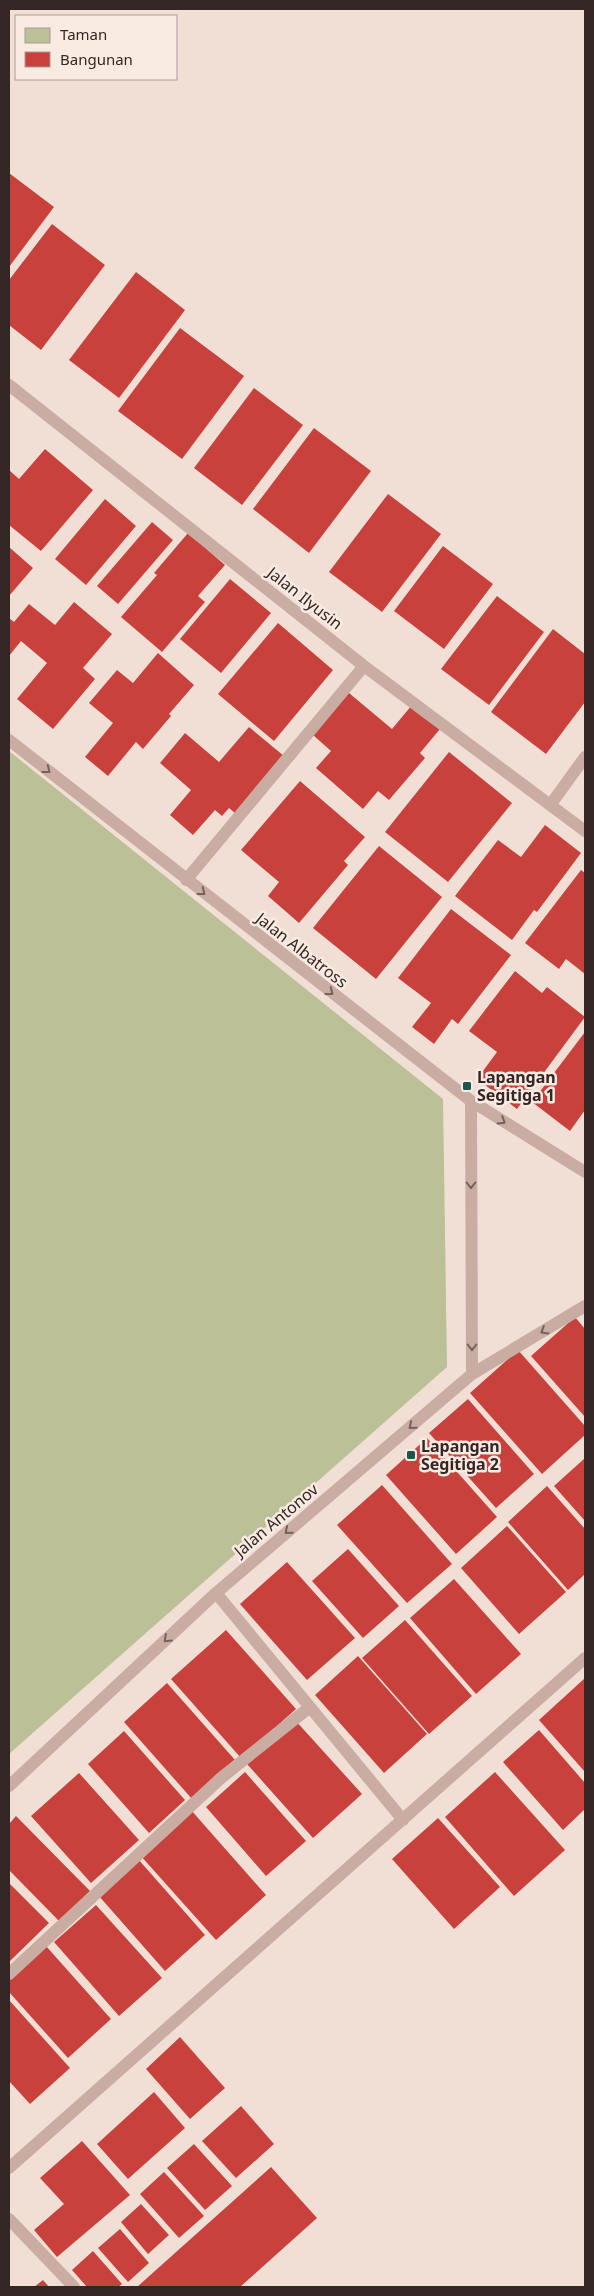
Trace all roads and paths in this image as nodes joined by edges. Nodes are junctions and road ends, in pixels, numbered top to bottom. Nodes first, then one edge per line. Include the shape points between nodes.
1 (9, 385) edge
2 (364, 666) junction
3 (9, 740) edge
4 (585, 757) edge
5 (551, 804) junction
6 (585, 831) edge
7 (186, 880) junction
8 (471, 1101) junction
9 (585, 1172) edge
10 (585, 1306) edge
11 (472, 1374) junction
12 (216, 1593) junction
13 (585, 1658) edge
14 (310, 1707) junction
15 (9, 1786) edge
16 (403, 1820) junction
17 (9, 1974) edge
18 (9, 2168) edge
19 (9, 2219) edge
20 (74, 2287) edge

1 - 2 lane, Jalan Ilyusin
2 - 5 lane, Jalan Ilyusin
2 - 7 lane
3 -> 7 lane, Jalan Albatross
4 - 5 lane
5 - 6 lane, Jalan Ilyusin
7 -> 8 lane, Jalan Albatross
8 -> 9 lane, Jalan Albatross
8 -> 11 lane
10 -> 11 lane, Jalan Antonov
11 -> 12 lane, Jalan Antonov
12 - 14 lane
12 -> 15 lane, Jalan Antonov
13 - 16 lane
14 - 16 lane
14 - 17 lane via 221,1778
16 - 18 lane
19 - 20 lane

